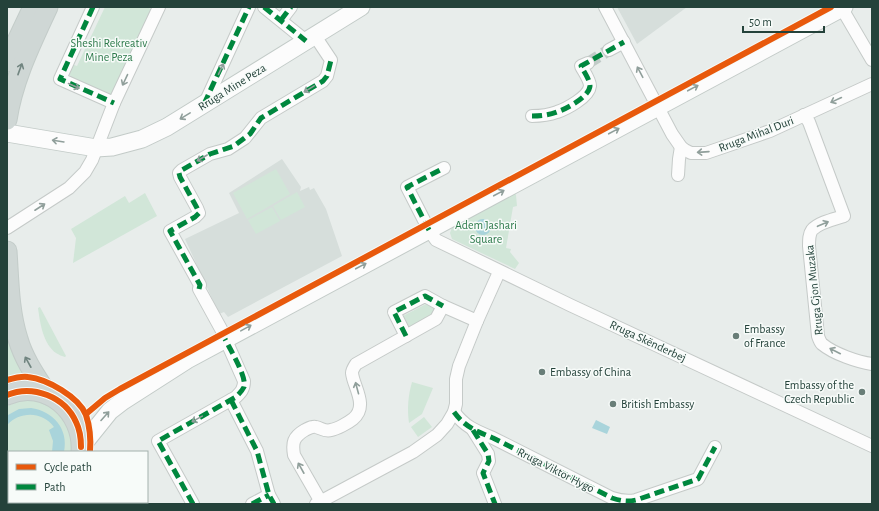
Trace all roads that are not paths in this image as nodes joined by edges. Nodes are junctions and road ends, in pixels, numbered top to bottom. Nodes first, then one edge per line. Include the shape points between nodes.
1 (33, 7) edge
2 (48, 7) edge
3 (93, 7) edge
4 (159, 7) edge
5 (250, 7) edge
6 (264, 7) edge
7 (291, 7) edge
8 (361, 7) edge
9 (605, 7) edge
10 (842, 7) edge
11 (281, 20) junction
12 (310, 38) junction
13 (624, 42) junction
14 (609, 50) tunnel mouth
15 (872, 60) edge
16 (7, 62) edge
17 (588, 63) dead end
18 (872, 84) edge
19 (114, 103) junction
20 (204, 104) junction
21 (658, 106) junction
22 (804, 115) junction
23 (532, 116) dead end
24 (7, 120) edge
25 (7, 133) edge
26 (681, 147) junction
27 (96, 148) junction
28 (444, 168) dead end
29 (678, 175) dead end
30 (7, 228) edge
31 (429, 230) junction
32 (7, 251) edge
33 (499, 272) junction
34 (443, 306) junction
35 (477, 321) junction
36 (406, 336) junction
37 (225, 339) junction
38 (872, 364) edge
39 (7, 395) edge
40 (48, 396) junction
41 (231, 400) junction
42 (454, 412) junction
43 (473, 430) junction
44 (872, 446) edge
45 (715, 447) dead end
46 (81, 449) edge
47 (272, 499) edge
48 (318, 503) edge
49 (192, 504) edge
50 (252, 504) edge
51 (495, 504) edge

1 - 16 main road
24 -> 2 main road via 17,76
3 -> 19 street via 60,79
4 -> 19 street
20 -> 5 street
6 - 11 street
7 - 11 street
8 - 12 main road, Rruga Mine Peza
9 - 13 street
10 - 15 street
21 -> 10 main road
11 - 12 street
12 - 20 main road, Rruga Mine Peza
12 -> 37 street via 331,60 323,81 262,118 245,138 228,149 210,154 179,173 199,213 170,231 200,285 199,289
13 - 14 street
21 -> 13 street
17 - 23 street via 581,66 590,87 582,99 558,112
18 -> 22 street, Rruga Mihal Duri
19 - 27 street
20 -> 27 main road, Rruga Mine Peza via 142,139 112,147
21 - 26 street
31 -> 21 main road
22 -> 26 street, Rruga Mihal Duri via 706,153 691,153
38 -> 22 street, Rruga Gjon Muzaka via 839,354 822,344 818,336 810,236 812,230 819,225 844,216 809,122
27 -> 25 main road, Rruga Mine Peza
26 - 29 street
30 -> 27 street via 78,180 85,172
28 - 31 street, Rruga Skënderbej via 407,187
31 - 33 street, Rruga Skënderbej via 436,240
37 -> 31 main road
40 -> 32 main road via 18,339 12,312
33 - 35 street
33 - 44 street, Rruga Skënderbej
34 - 35 street
34 - 36 street via 436,319
34 - 36 street via 425,296 394,312
35 - 42 street via 459,366
48 -> 36 street via 294,455 297,434 310,427 331,430 354,418 360,403 352,373 356,364
37 - 41 street via 244,381 240,393
46 -> 37 main road via 104,417 123,401
39 - 40 main road via 22,391
40 - 46 main road via 60,402 76,422
41 - 47 street via 257,452
41 -> 49 street via 158,441
42 - 43 street, Rruga Viktor Hygo via 461,422
42 - 48 street via 437,435 420,448
43 - 45 street, Rruga Viktor Hygo via 612,498 629,501 698,479
43 - 51 street, Rruga Viktor Hygo via 488,454 489,461 483,473
47 - 50 street

